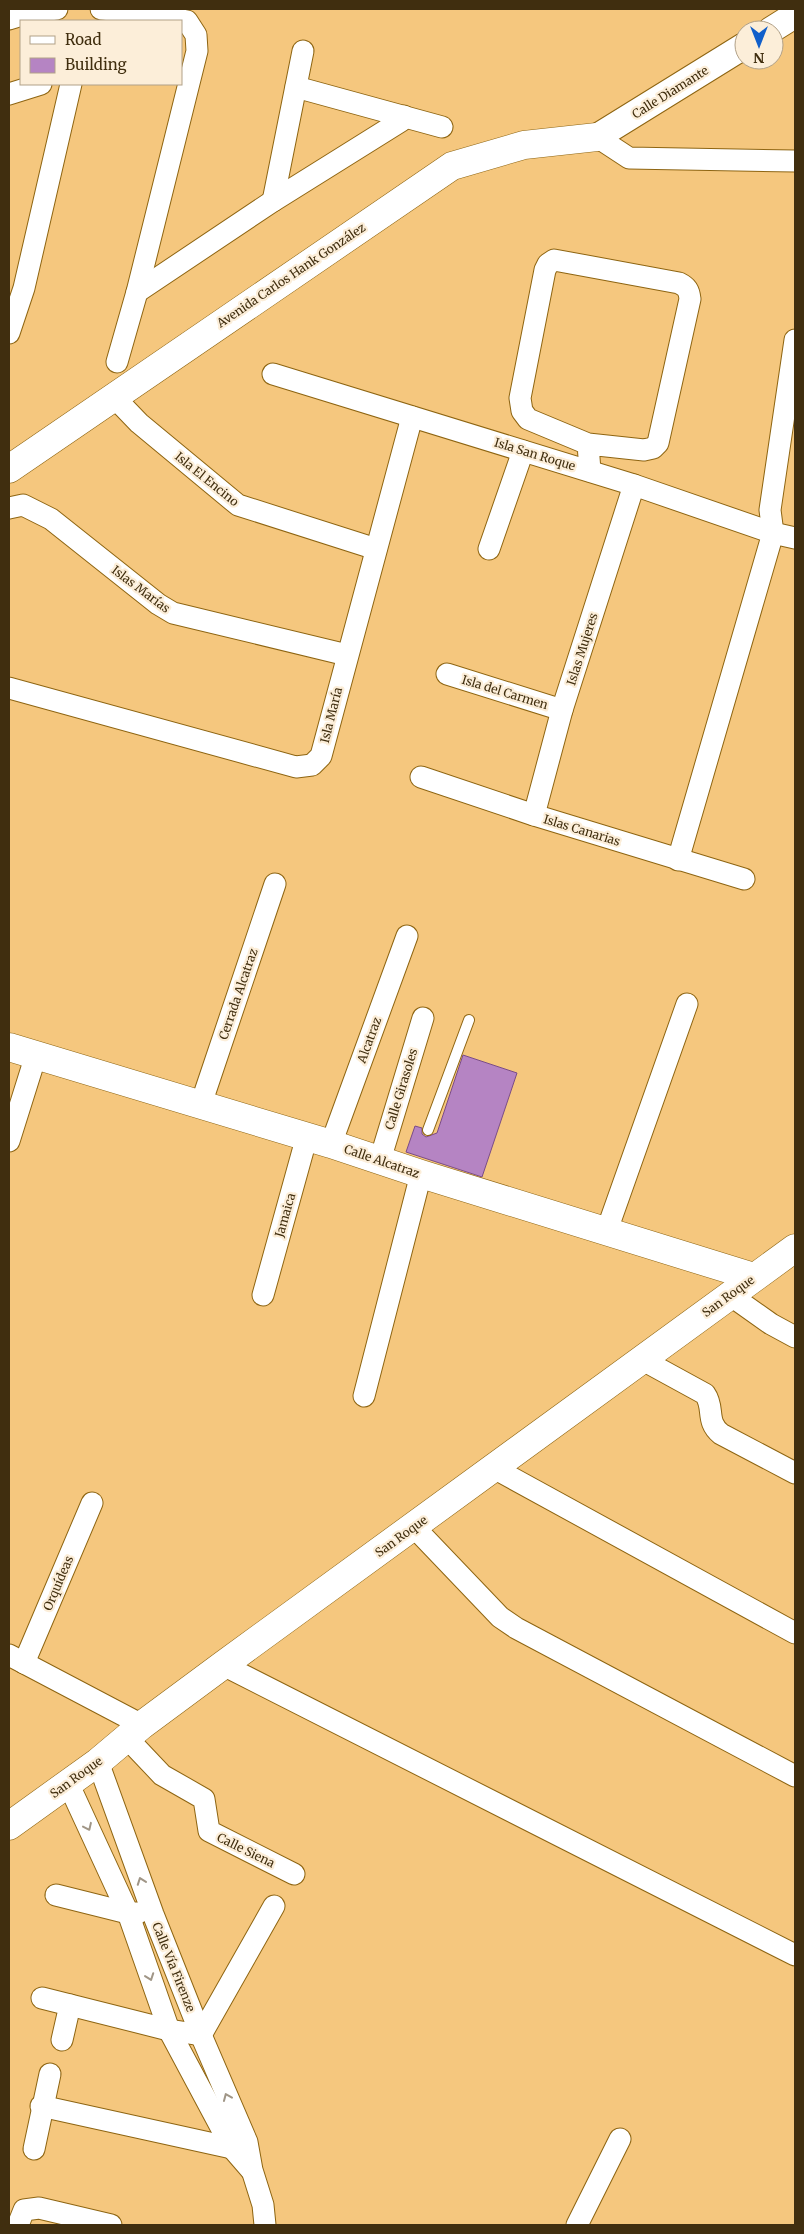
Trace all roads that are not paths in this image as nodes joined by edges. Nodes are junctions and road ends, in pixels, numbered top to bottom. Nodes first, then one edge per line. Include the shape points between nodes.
1 (57, 9) edge
2 (101, 9) edge
3 (795, 15) edge
4 (9, 19) edge
5 (784, 22) edge
6 (303, 51) dead end
7 (734, 52) edge
8 (38, 85) edge
9 (71, 85) edge
10 (296, 88) junction
11 (9, 94) edge
12 (404, 116) junction
13 (442, 127) dead end
14 (597, 137) junction
15 (795, 160) edge
16 (273, 201) junction
17 (137, 292) junction
18 (9, 333) edge
19 (795, 340) edge
20 (117, 362) dead end
21 (272, 374) dead end
22 (114, 397) junction
23 (412, 417) junction
24 (588, 444) junction
25 (524, 451) junction
26 (9, 469) edge
27 (590, 471) junction
28 (634, 484) junction
29 (9, 508) edge
30 (773, 532) junction
31 (795, 538) edge
32 (376, 549) junction
33 (489, 549) dead end
34 (347, 655) junction
35 (447, 674) dead end
36 (9, 688) edge
37 (562, 710) junction
38 (421, 777) dead end
39 (534, 815) junction
40 (678, 860) junction
41 (744, 879) dead end
42 (275, 884) dead end
43 (408, 936) dead end
44 (687, 1004) dead end
45 (423, 1018) dead end
46 (468, 1020) dead end
47 (9, 1046) edge
48 (36, 1055) junction
49 (201, 1104) junction
50 (428, 1130) dead end
51 (319, 1140) junction
52 (9, 1141) edge
53 (380, 1160) junction
54 (420, 1169) junction
55 (606, 1230) junction
56 (795, 1248) edge
57 (754, 1277) junction
58 (262, 1295) dead end
59 (730, 1295) junction
60 (795, 1337) edge
61 (640, 1359) junction
62 (364, 1396) dead end
63 (492, 1467) junction
64 (795, 1472) edge
65 (92, 1503) dead end
66 (414, 1527) junction
67 (795, 1633) edge
68 (17, 1659) edge
69 (223, 1665) junction
70 (134, 1731) junction
71 (98, 1762) junction
72 (795, 1776) edge
73 (68, 1783) junction
74 (12, 1819) edge
75 (294, 1874) dead end
76 (56, 1895) dead end
77 (274, 1906) dead end
78 (128, 1913) junction
79 (153, 1914) junction
80 (795, 1955) edge
81 (42, 1998) dead end
82 (70, 2005) junction
83 (169, 2030) junction
84 (201, 2035) junction
85 (62, 2040) dead end
86 (50, 2074) dead end
87 (41, 2106) junction
88 (620, 2139) dead end
89 (239, 2145) junction
90 (34, 2149) dead end
91 (21, 2218) edge
92 (111, 2225) edge
93 (265, 2225) edge
94 (577, 2225) edge

1 - 4 street
2 - 17 street via 148,13 187,21 196,35 197,51
3 - 5 street
6 - 10 street
7 - 14 street, Calle Diamante
8 - 11 street
9 - 18 street via 24,288
10 - 12 street
10 - 16 street
12 - 13 street
12 - 16 street via 401,121
14 - 15 street via 629,158
14 - 22 main road, Avenida Carlos Hank González via 524,145 452,166
16 - 17 street
17 - 20 street
19 - 30 street via 770,510
21 - 23 street, Isla San Roque
22 - 26 main road, Avenida Carlos Hank González
22 - 32 street, Isla El Encino via 139,423 238,505
23 - 25 street, Isla San Roque
23 - 32 street, Isla María
24 - 24 street via 528,419 522,411 520,398 546,270 554,260 679,283 689,292 658,443 644,450
24 - 27 street
25 - 27 street, Isla San Roque
25 - 33 street
27 - 28 street, Isla San Roque
28 - 30 street, Isla San Roque
28 - 37 street, Islas Mujeres
29 - 34 street, Islas Marías via 23,506 51,519 173,613
30 - 31 street, Isla San Roque
30 - 40 street
32 - 34 street, Isla María
34 - 36 street, Isla María via 321,756 312,765 296,767
35 - 37 street, Isla del Carmen
37 - 39 street, Islas Mujeres
38 - 39 street, Islas Canarias
39 - 40 street, Islas Canarias
40 - 41 street, Islas Canarias
42 - 49 street, Cerrada Alcatraz
43 - 51 street, Alcatraz
44 - 55 street
45 - 53 street, Calle Girasoles
46 - 50 lane
47 - 48 main road, Calle Alcatraz
48 - 49 main road, Calle Alcatraz
48 - 52 street
49 - 51 main road, Calle Alcatraz
51 - 53 main road, Calle Alcatraz
51 - 58 street, Jamaica
53 - 54 main road, Calle Alcatraz
54 - 55 main road, Calle Alcatraz
54 - 62 street
55 - 57 main road, Calle Alcatraz
56 - 57 main road, San Roque
57 - 59 main road, San Roque
59 - 60 street
59 - 61 main road, San Roque
61 - 63 main road, San Roque
61 - 64 street via 705,1394 709,1400 710,1419 721,1434
63 - 66 main road, San Roque
63 - 67 street
65 - 68 street, Orquídeas
66 - 69 main road, San Roque
66 - 72 street via 500,1617 516,1628
68 - 70 street
69 - 70 main road, San Roque
69 - 80 street
70 - 71 main road, San Roque
70 - 75 street, Calle Siena via 162,1775 204,1799 209,1832
71 - 73 main road, San Roque
79 -> 71 street, Calle Vía Firenze
73 - 74 main road, San Roque
73 -> 78 street, Calle Vía Firenze
76 - 78 street
77 - 84 street
78 - 79 street
78 -> 83 street, Calle Vía Firenze
79 - 84 street, Calle Vía Firenze
81 - 82 street
82 - 83 street
82 - 85 street
83 - 84 street
83 - 89 street, Calle Vía Firenze
89 -> 84 street, Calle Vía Firenze
86 - 87 street
87 - 89 street
87 - 90 street
88 - 94 street
89 - 93 street, Calle Vía Firenze via 252,2170
91 - 92 street via 39,2208

